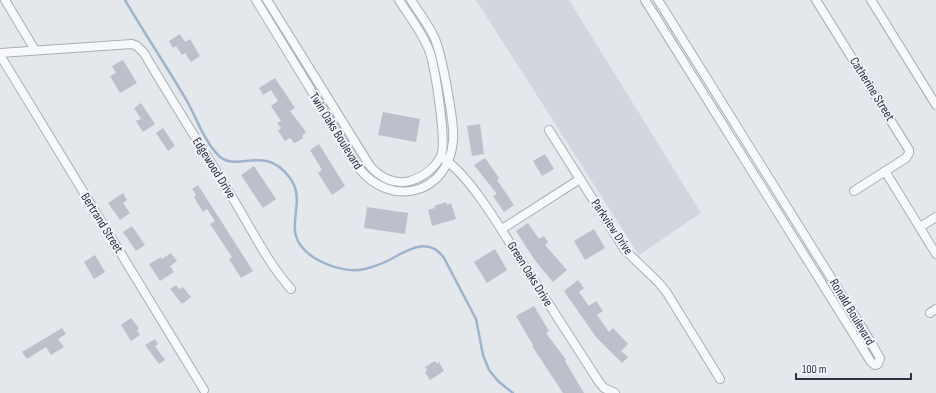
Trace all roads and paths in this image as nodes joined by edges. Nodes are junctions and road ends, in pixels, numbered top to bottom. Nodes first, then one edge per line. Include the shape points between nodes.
1 (5, 0) edge
2 (256, 0) edge
3 (267, 0) edge
4 (399, 0) edge
5 (411, 0) edge
6 (645, 0) edge
7 (658, 0) edge
8 (816, 0) edge
9 (871, 0) edge
10 (35, 50) junction
11 (0, 54) edge
12 (695, 59) junction
13 (686, 65) junction
14 (936, 106) edge
15 (549, 130) dead end
16 (440, 157) junction
17 (448, 162) junction
18 (759, 162) junction
19 (750, 167) junction
20 (885, 171) junction
21 (580, 179) junction
22 (854, 191) dead end
23 (936, 217) edge
24 (920, 227) junction
25 (502, 229) junction
26 (936, 254) edge
27 (823, 265) junction
28 (814, 270) junction
29 (291, 289) dead end
30 (720, 379) dead end
31 (204, 390) dead end
32 (615, 393) edge

1 - 10 street
2 - 17 street, Twin Oaks Boulevard via 358,167 372,182 390,191 416,190 433,182
3 - 16 street, Twin Oaks Boulevard via 374,171 392,181 410,181 429,171
4 - 16 street via 431,56 443,136
5 - 17 street via 432,32 440,52 453,131 452,150
6 - 13 street, Ronald Boulevard
7 - 12 street, Ronald Boulevard
8 - 20 street, Catherine Street via 909,150 908,156
9 - 14 street
10 - 11 street
10 - 29 street, Edgewood Drive via 132,44 137,46 144,53 272,266
11 - 31 street, Bertrand Street
12 - 13 street
12 - 18 street, Ronald Boulevard
13 - 19 street, Ronald Boulevard
15 - 21 street, Parkview Drive
16 - 17 street, Green Oaks Drive
17 - 25 street, Green Oaks Drive via 467,182
18 - 19 street
18 - 27 street, Ronald Boulevard
19 - 28 street, Ronald Boulevard
20 - 22 street, Catherine Street
20 - 24 street
21 - 25 street
21 - 30 street, Parkview Drive via 625,250 667,293
23 - 24 street
24 - 26 street
25 - 32 street, Green Oaks Drive via 598,382
27 - 28 street
27 - 28 street, Ronald Boulevard via 880,358 878,364 871,362

